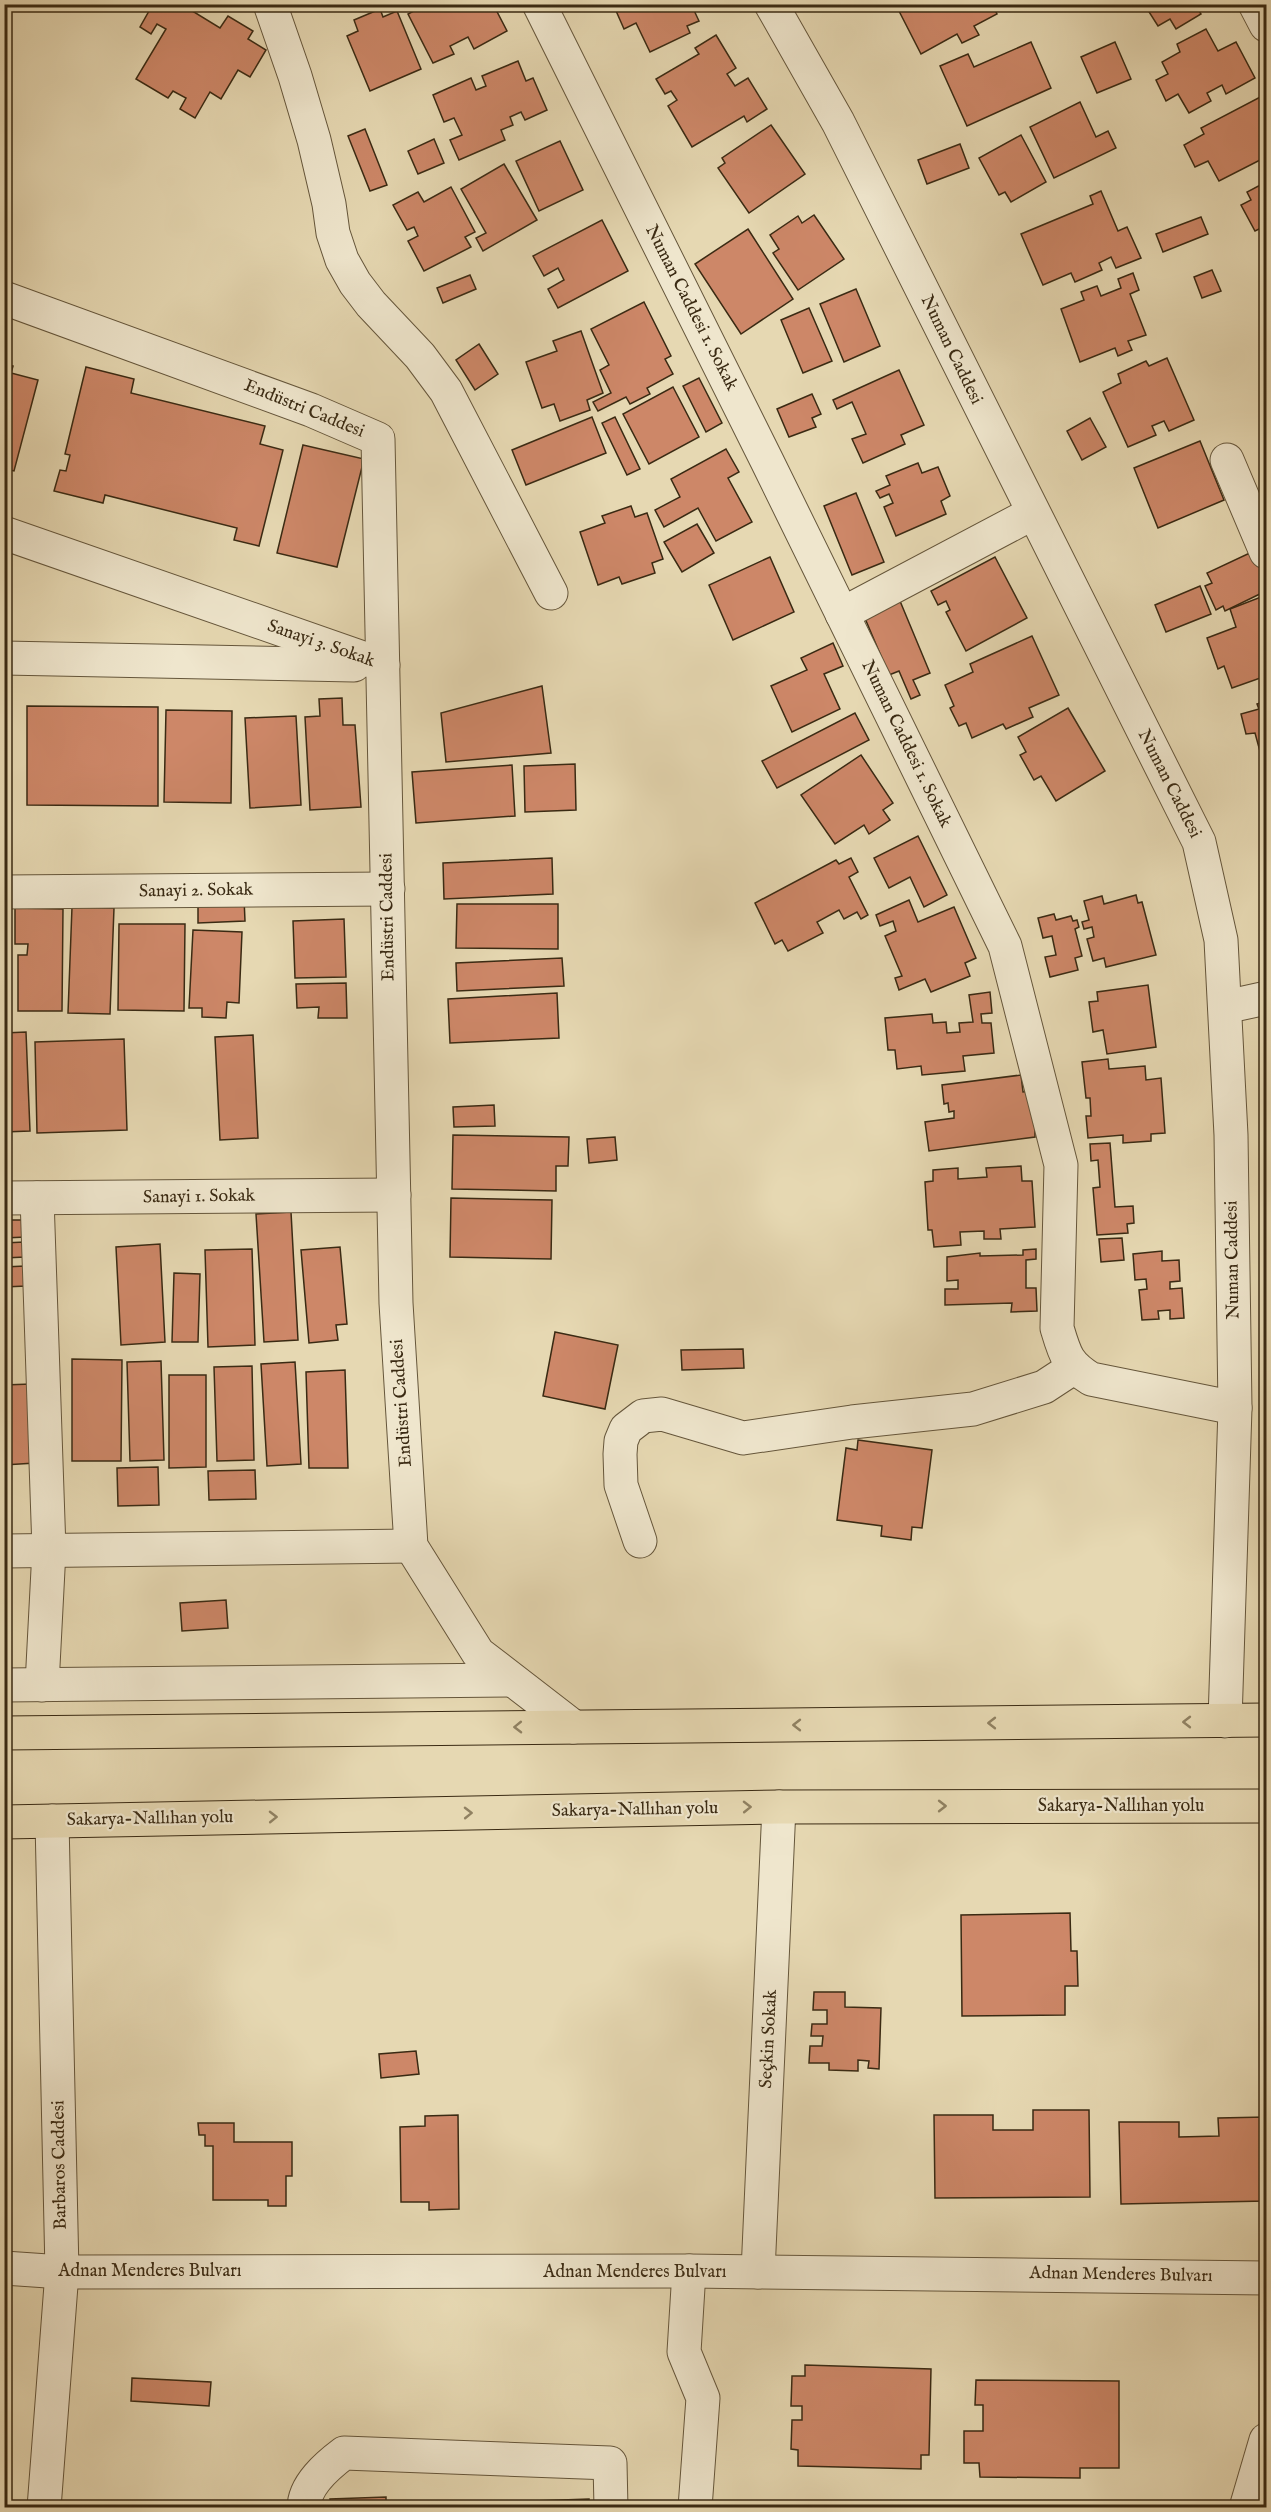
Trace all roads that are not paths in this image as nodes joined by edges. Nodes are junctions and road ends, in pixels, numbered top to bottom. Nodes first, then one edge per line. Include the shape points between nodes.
1 (270, 4) edge
2 (539, 4) edge
3 (771, 4) edge
4 (1255, 4) edge
5 (1266, 25) edge
6 (4, 298) edge
7 (1227, 460) dead end
8 (1033, 513) junction
9 (4, 533) edge
10 (1266, 552) edge
11 (551, 593) dead end
12 (842, 614) junction
13 (4, 658) edge
14 (383, 665) junction
15 (388, 889) junction
16 (4, 892) edge
17 (1266, 998) edge
18 (1224, 1007) junction
19 (394, 1195) junction
20 (4, 1198) edge
21 (37, 1198) junction
22 (1073, 1368) junction
23 (1235, 1408) junction
24 (640, 1541) dead end
25 (411, 1546) junction
26 (4, 1551) edge
27 (49, 1551) junction
28 (512, 1680) junction
29 (4, 1685) edge
30 (42, 1685) junction
31 (1266, 1720) edge
32 (1225, 1722) junction
33 (574, 1727) junction
34 (4, 1732) edge
35 (1266, 1806) edge
36 (779, 1807) junction
37 (52, 1821) junction
38 (4, 1822) edge
39 (4, 2268) edge
40 (689, 2271) junction
41 (62, 2272) junction
42 (758, 2272) junction
43 (1266, 2278) edge
44 (1266, 2440) edge
45 (44, 2508) edge
46 (304, 2508) edge
47 (611, 2508) edge
48 (695, 2508) edge
49 (1246, 2508) edge

1 - 11 street via 314,140 342,260 371,304 420,356 446,391
2 - 12 street, Numan Caddesi 1. Sokak
3 - 8 street, Numan Caddesi via 838,122
4 - 5 street
6 - 14 street, Endüstri Caddesi via 311,410 378,439
7 - 10 street
8 - 12 street
8 - 18 street, Numan Caddesi via 1199,842 1221,940
9 - 14 street, Sanayi 3. Sokak
12 - 22 street, Numan Caddesi 1. Sokak via 1005,946 1060,1165 1057,1328
13 - 14 street, Sanayi 3. Sokak
14 - 15 street, Endüstri Caddesi
15 - 16 street, Sanayi 2. Sokak
15 - 19 street, Endüstri Caddesi
17 - 18 street
18 - 23 street, Numan Caddesi via 1231,1135
19 - 21 street, Sanayi 1. Sokak
19 - 25 street, Endüstri Caddesi via 396,1303
20 - 21 street, Sanayi 1. Sokak
21 - 27 street
22 - 23 street via 1091,1379
22 - 24 street via 1044,1387 974,1409 743,1438 662,1414 635,1419 621,1441 621,1485
23 - 32 street, Numan Caddesi
25 - 27 street
25 - 28 street, Endüstri Caddesi via 478,1653
26 - 27 street
27 - 30 street
28 - 30 street
28 - 33 street, Endüstri Caddesi
29 - 30 street
31 - 32 main road
32 -> 33 main road
33 -> 34 main road
36 -> 35 main road, Sakarya-Nallıhan yolu
37 -> 36 main road, Sakarya-Nallıhan yolu
36 - 42 street, Seçkin Sokak
37 - 38 main road, Sakarya-Nallıhan yolu
37 - 41 street, Barbaros Caddesi
39 - 41 street, Adnan Menderes Bulvarı
40 - 41 street, Adnan Menderes Bulvarı
40 - 42 street, Adnan Menderes Bulvarı
40 - 48 street via 684,2352 703,2398
41 - 45 street, Barbaros Caddesi
42 - 43 street, Adnan Menderes Bulvarı
44 - 49 street
46 - 47 street via 320,2474 344,2453 610,2463

